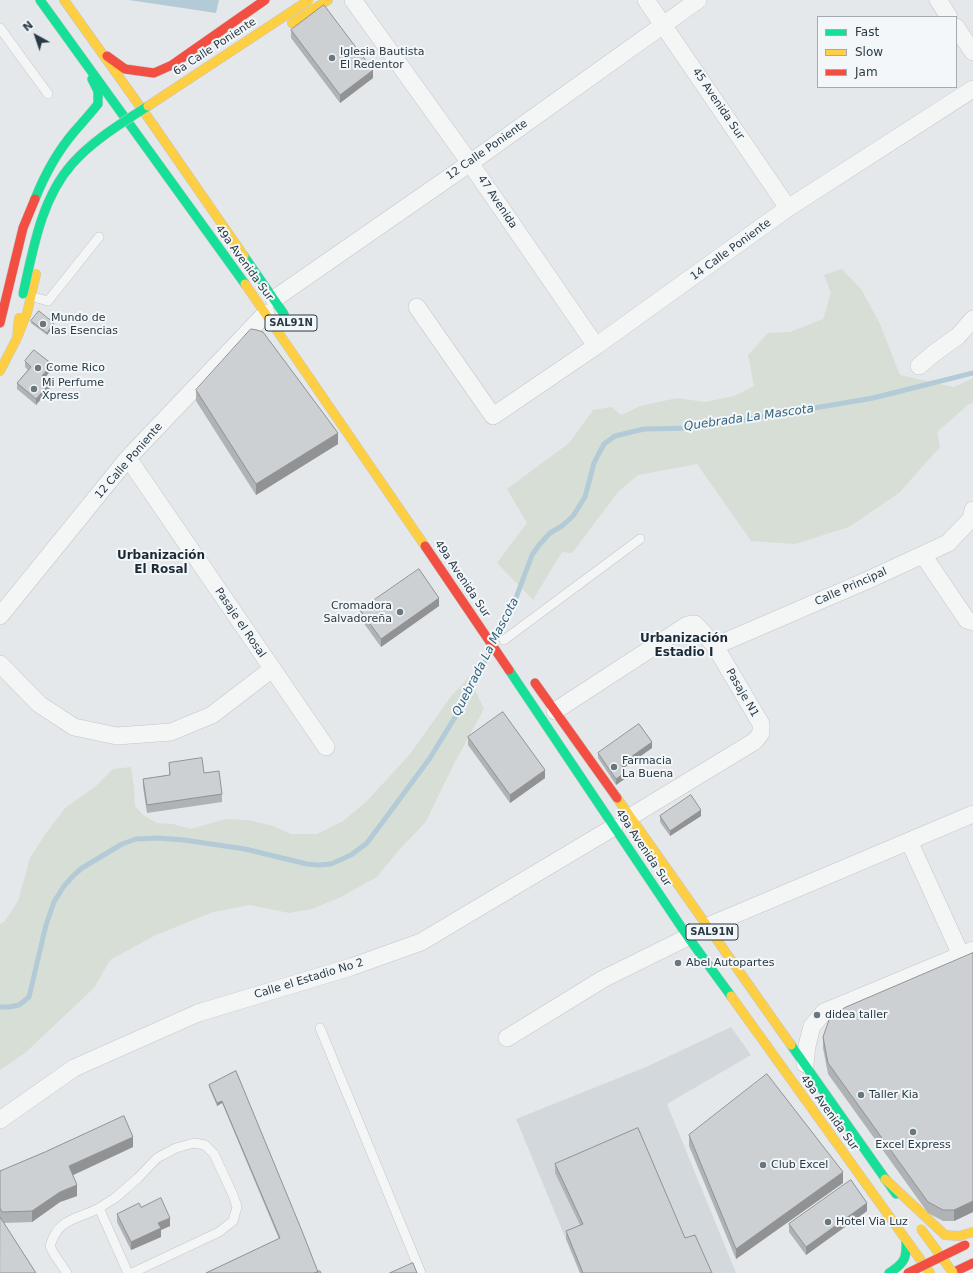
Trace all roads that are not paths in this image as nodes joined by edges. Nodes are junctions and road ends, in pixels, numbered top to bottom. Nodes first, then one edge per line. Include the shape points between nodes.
1 (40, 0) edge
2 (64, 0) edge
3 (265, 0) edge
4 (309, 0) edge
5 (328, 0) edge
6 (353, 0) edge
7 (646, 0) edge
8 (698, 0) edge
9 (938, 0) edge
10 (948, 16) edge
11 (664, 24) junction
12 (0, 28) edge
13 (957, 28) edge
14 (282, 30) dead end
15 (95, 45) junction
16 (249, 50) dead end
17 (973, 52) edge
18 (85, 63) junction
19 (154, 73) junction
20 (973, 89) edge
21 (48, 94) dead end
22 (142, 97) dead end
23 (157, 115) dead end
24 (89, 116) junction
25 (105, 120) junction
26 (158, 130) junction
27 (103, 144) junction
28 (71, 151) dead end
29 (150, 154) junction
30 (470, 162) junction
31 (788, 208) junction
32 (50, 225) dead end
33 (99, 237) dead end
34 (40, 261) dead end
35 (22, 294) junction
36 (270, 306) junction
37 (418, 307) dead end
38 (973, 319) edge
39 (0, 323) edge
40 (291, 324) dead end
41 (0, 334) edge
42 (596, 346) junction
43 (919, 366) dead end
44 (0, 371) edge
45 (128, 458) junction
46 (973, 510) edge
47 (640, 539) dead end
48 (923, 555) junction
49 (0, 616) edge
50 (973, 622) edge
51 (503, 638) dead end
52 (715, 646) junction
53 (0, 664) edge
54 (272, 669) junction
55 (528, 672) dead end
56 (555, 711) junction
57 (326, 747) dead end
58 (973, 814) edge
59 (630, 816) junction
60 (614, 827) junction
61 (909, 841) junction
62 (708, 926) junction
63 (688, 937) junction
64 (967, 953) edge
65 (320, 1028) dead end
66 (507, 1038) dead end
67 (805, 1064) junction
68 (0, 1120) edge
69 (885, 1179) junction
70 (99, 1208) junction
71 (973, 1232) edge
72 (906, 1240) junction
73 (973, 1241) edge
74 (973, 1262) edge
75 (67, 1273) edge
76 (128, 1273) edge
77 (132, 1273) edge
78 (421, 1273) edge
79 (889, 1273) edge
80 (908, 1273) edge
81 (930, 1273) edge
82 (952, 1273) edge

1 - 18 main road, 49a Avenida Sur / SAL91N
2 - 15 main road, 49a Avenida Sur / SAL91N
3 - 19 main road via 172,65
4 - 35 main road, 6a Calle Poniente, bridge via 136,114 75,162 62,177 50,199
5 - 14 main road
6 - 30 street, 47 Avenida
7 - 11 street, 45 Avenida Sur
8 - 11 street, 12 Calle Poniente
9 - 10 street
11 - 30 street, 12 Calle Poniente
11 - 31 street, 45 Avenida Sur
12 - 21 lane
13 - 17 street
15 - 19 main road via 126,69
15 - 26 main road, 49a Avenida Sur / SAL91N
16 - 19 main road via 174,99 159,95 154,88
18 - 24 main road via 98,91 98,104
18 - 29 main road, 49a Avenida Sur / SAL91N
20 - 31 street, 14 Calle Poniente
22 - 25 main road
23 - 26 main road
24 - 25 main road
24 - 39 main road via 56,156 33,202 22,228
25 - 27 main road via 107,133
26 - 36 main road, 49a Avenida Sur / SAL91N
27 - 29 main road via 113,135 120,132 128,133
27 - 32 main road via 69,181 56,205
28 - 35 main road via 53,172 39,201 30,228
29 - 36 main road, 49a Avenida Sur / SAL91N
30 - 36 street, 12 Calle Poniente
30 - 42 street, 47 Avenida
31 - 42 street, 14 Calle Poniente
33 - 35 lane via 48,302
34 - 35 main road
35 - 41 main road
35 - 44 main road via 17,338
36 - 40 main road, 49a Avenida Sur / SAL91N
36 - 45 street, 12 Calle Poniente
36 - 60 main road, 49a Avenida Sur / SAL91N
37 - 42 street, 14 Calle Poniente via 493,416
38 - 43 street via 958,336
45 - 49 street, 12 Calle Poniente
45 - 54 street, Pasaje el Rosal
46 - 48 street, Calle Principal via 971,519 948,543
47 - 51 lane
48 - 50 street via 967,620
48 - 52 street, Calle Principal
52 - 56 street, Pasaje N1 via 695,624 687,625
52 - 59 street, Pasaje N1 via 761,724 761,733 755,741
53 - 54 street via 39,704 74,727 117,736 171,732 212,715
54 - 57 street, Pasaje el Rosal
55 - 56 main road, 49a Avenida Sur / SAL91N
56 - 59 main road, 49a Avenida Sur / SAL91N
58 - 61 street
59 - 62 main road, 49a Avenida Sur / SAL91N
60 - 63 main road, 49a Avenida Sur / SAL91N
60 - 68 street, Calle el Estadio No 2 via 421,942 352,967 198,1013 74,1068
61 - 62 street
61 - 64 street
62 - 67 main road, 49a Avenida Sur / SAL91N
63 - 66 street via 603,979
63 - 72 main road, 49a Avenida Sur / SAL91N
64 - 67 street via 824,1012 812,1026
65 - 78 lane
67 - 69 main road, 49a Avenida Sur / SAL91N
69 - 71 main road via 945,1236 960,1237
69 - 82 main road, 49a Avenida Sur / SAL91N, bridge
70 - 75 lane via 60,1226 54,1235 50,1246
70 - 76 lane
70 - 77 lane via 115,1198 158,1158 176,1148 194,1143 205,1145 214,1154 234,1195 237,1207 233,1221 219,1232
72 - 79 main road via 907,1255 902,1265
72 - 81 main road, 49a Avenida Sur / SAL91N
73 - 80 main road, bridge
74 - 82 main road

